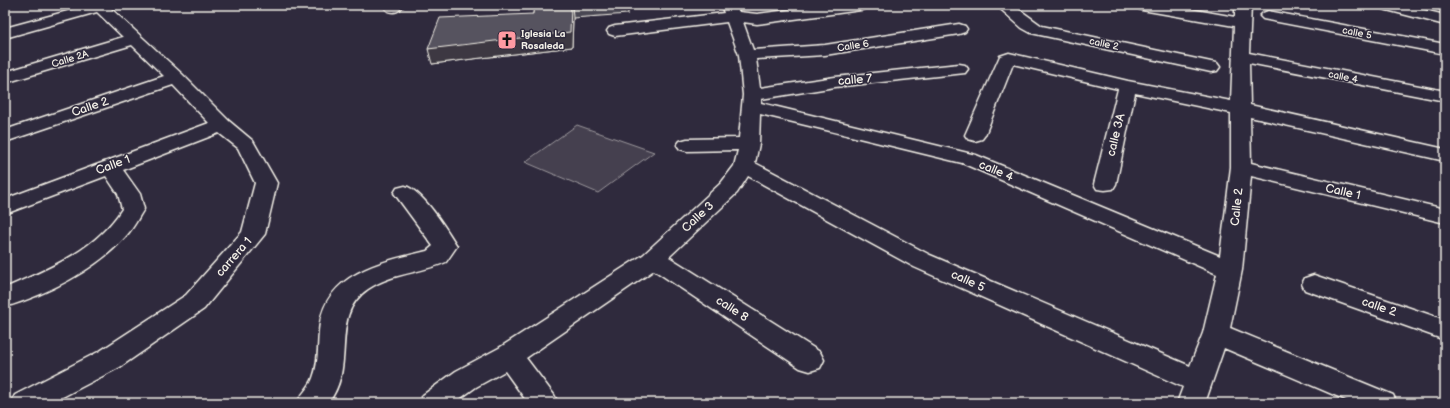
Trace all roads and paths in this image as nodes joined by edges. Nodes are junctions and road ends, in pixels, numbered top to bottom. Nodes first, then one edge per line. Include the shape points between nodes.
1 (785, 5) edge
2 (861, 5) edge
3 (1004, 5) edge
4 (1142, 5) edge
5 (1384, 5) edge
6 (1427, 5) edge
7 (99, 6) edge
8 (1445, 9) edge
9 (732, 11) edge
10 (1243, 14) edge
11 (1268, 16) dead end
12 (1445, 20) edge
13 (959, 29) dead end
14 (615, 31) dead end
15 (5, 33) edge
16 (135, 39) junction
17 (1445, 49) edge
18 (747, 55) junction
19 (1241, 56) junction
20 (1211, 67) dead end
21 (959, 69) dead end
22 (5, 78) edge
23 (176, 78) junction
24 (1128, 86) junction
25 (1445, 96) edge
26 (751, 101) junction
27 (1241, 109) junction
28 (222, 125) junction
29 (976, 135) dead end
30 (5, 136) edge
31 (687, 145) dead end
32 (746, 155) junction
33 (1445, 155) edge
34 (110, 166) junction
35 (1241, 167) junction
36 (1105, 184) dead end
37 (405, 193) dead end
38 (5, 207) edge
39 (1445, 216) edge
40 (654, 259) junction
41 (1230, 270) junction
42 (1314, 284) dead end
43 (5, 298) edge
44 (1445, 330) edge
45 (1216, 333) junction
46 (509, 356) junction
47 (810, 360) dead end
48 (1195, 393) edge
49 (25, 403) edge
50 (311, 403) edge
51 (433, 403) edge
52 (459, 403) edge
53 (544, 403) edge
54 (1383, 403) edge

1 - 9 street
2 - 9 street via 757,19
3 - 20 street, calle 2 via 1037,30
4 - 10 street
5 - 12 street
6 - 8 street
7 - 15 street
7 - 16 street, carrera 1
9 - 14 street
9 - 18 street
10 - 19 street, Calle 2
11 - 17 street, calle 5
13 - 18 street, Calle 6 via 825,50
16 - 22 street, Calle 2A
16 - 23 street, carrera 1
18 - 26 street
19 - 25 street, calle 4
19 - 27 street, Calle 2
21 - 26 street, calle 7 via 835,82
23 - 28 street, carrera 1
23 - 30 street, Calle 2
24 - 27 street
24 - 29 street via 1009,58
24 - 36 street, calle 3A
26 - 32 street
26 - 41 street, calle 4 via 969,159
27 - 33 street
27 - 35 street, Calle 2
28 - 34 street, Calle 1
28 - 49 street, carrera 1 via 246,145 266,183 253,234 195,302 110,358
31 - 32 street
32 - 40 street, Calle 3 via 729,188
32 - 48 street, calle 5 via 922,261
34 - 38 street, Calle 1
34 - 43 street via 130,194 133,209 117,233 90,256 61,273
35 - 39 street, Calle 1
35 - 41 street, Calle 2
37 - 50 street via 445,246 439,256 377,273 356,284 343,297 334,314 328,378 324,388
40 - 46 street, Calle 3
40 - 47 street, calle 8
41 - 45 street, Calle 2
42 - 44 street, calle 2
45 - 48 street, Calle 2
45 - 54 street
46 - 51 street via 466,380
46 - 52 street
46 - 53 street

